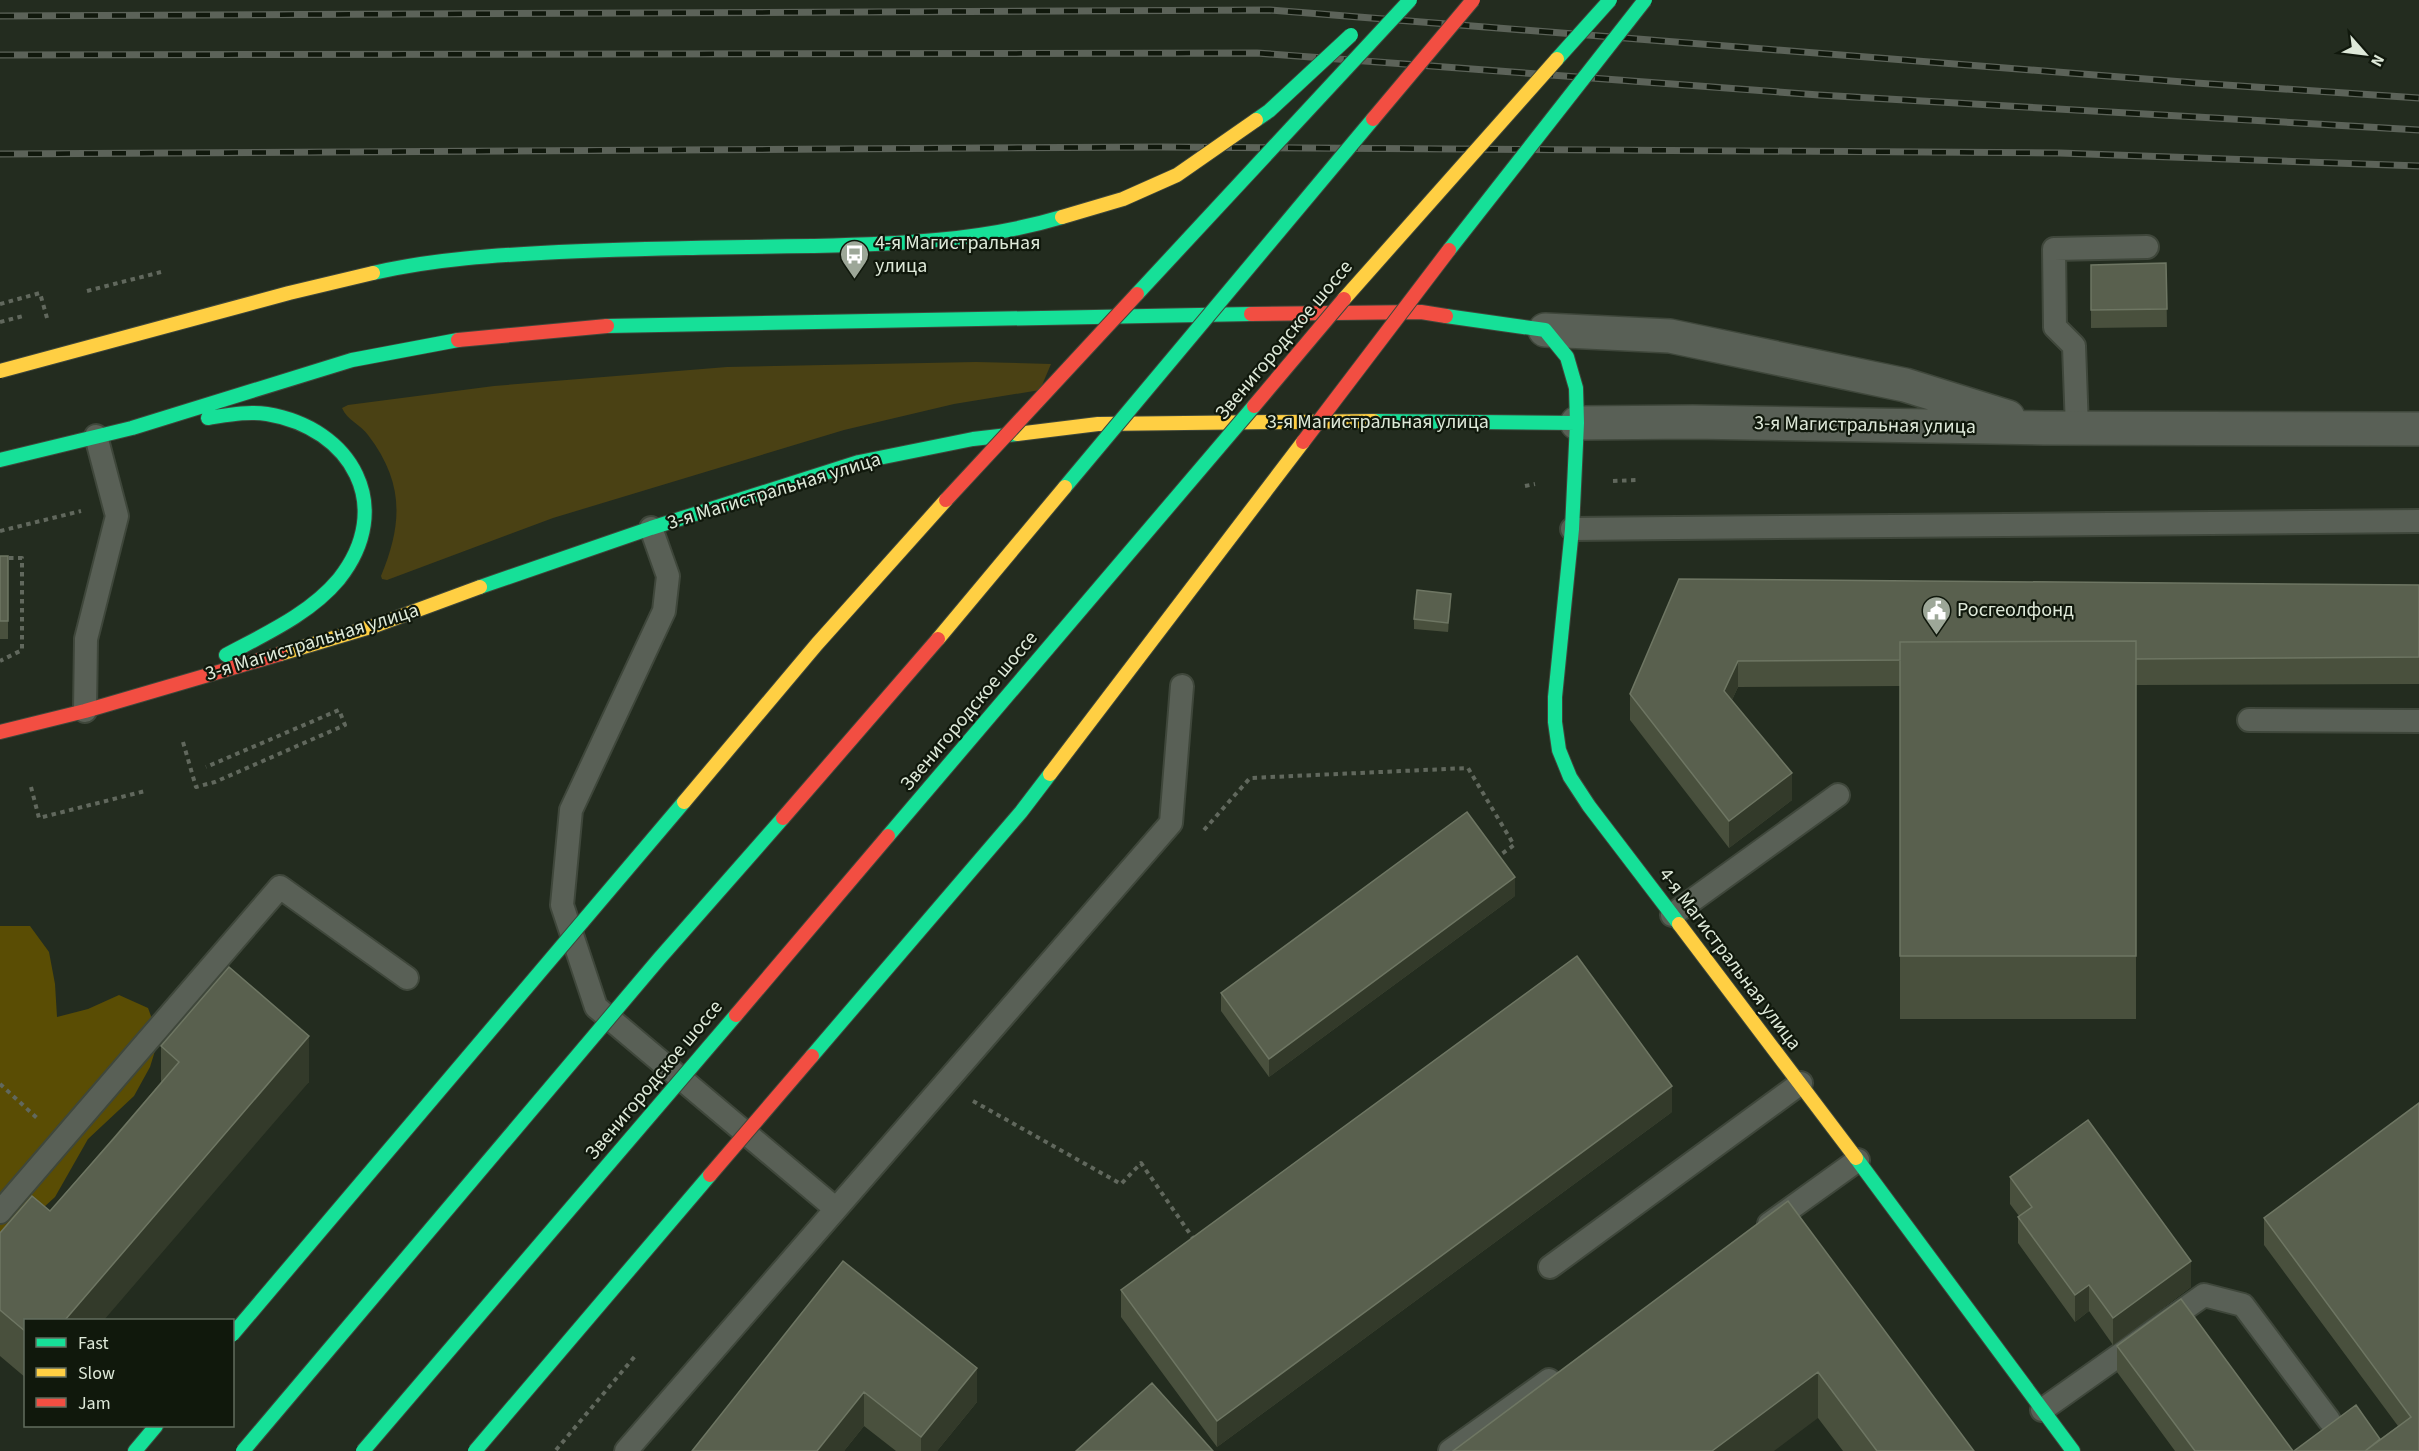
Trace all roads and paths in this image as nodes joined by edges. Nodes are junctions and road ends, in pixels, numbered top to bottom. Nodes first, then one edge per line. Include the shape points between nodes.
1 (1410, 0) edge
2 (1473, 0) edge
3 (1610, 0) edge
4 (1645, 0) edge
5 (1364, 23) dead end
6 (2147, 247) dead end
7 (160, 272) dead end
8 (87, 291) dead end
9 (0, 304) edge
10 (23, 316) dead end
11 (0, 322) edge
12 (49, 324) dead end
13 (1545, 330) junction
14 (0, 370) edge
15 (1577, 423) junction
16 (132, 428) junction
17 (2044, 428) junction
18 (2076, 428) junction
19 (2419, 429) edge
20 (96, 436) junction
21 (0, 460) edge
22 (1637, 480) dead end
23 (1613, 481) dead end
24 (1535, 484) dead end
25 (1525, 486) dead end
26 (85, 510) dead end
27 (2419, 521) edge
28 (651, 528) junction
29 (1572, 529) junction
30 (0, 531) edge
31 (0, 558) edge
32 (0, 661) edge
33 (172, 685) junction
34 (1182, 686) dead end
35 (85, 711) junction
36 (2249, 720) dead end
37 (2419, 721) edge
38 (0, 732) edge
39 (183, 742) dead end
40 (206, 767) dead end
41 (31, 787) dead end
42 (145, 791) dead end
43 (1838, 795) dead end
44 (1203, 831) dead end
45 (1491, 862) edge
46 (1672, 915) junction
47 (406, 978) dead end
48 (1801, 1083) junction
49 (0, 1084) edge
50 (977, 1090) dead end
51 (62, 1140) junction
52 (1858, 1160) junction
53 (836, 1209) junction
54 (0, 1212) edge
55 (1754, 1234) edge
56 (1199, 1246) edge
57 (1550, 1267) dead end
58 (234, 1333) edge
59 (636, 1355) dead end
60 (1564, 1370) edge
61 (2042, 1410) junction
62 (2329, 1420) dead end
63 (154, 1427) edge
64 (556, 1450) edge
65 (135, 1451) edge
66 (243, 1451) edge
67 (363, 1451) edge
68 (475, 1451) edge
69 (626, 1451) edge
70 (1450, 1451) edge
71 (2073, 1451) edge

1 - 58 main road, bridge via 951,494 817,644
2 - 66 main road, bridge via 886,701 659,959
3 - 67 main road, Звенигородское шоссе, bridge via 1368,271
4 - 68 main road, bridge via 1448,251 1021,812
5 - 14 main road, bridge via 1269,111 1177,175 1123,199 1038,224 979,235 887,244 481,256 379,272 300,290
6 - 18 lane via 2054,249 2055,327 2074,346
7 - 8 path
9 - 12 path via 40,293
10 - 11 path
13 - 15 main road via 1567,357 1576,388
13 - 16 main road, 3-я Магистральная улица via 1420,312 584,327 456,340 352,360
13 - 17 street, 3-я Магистральная улица via 1670,336 1905,385
15 - 17 street, 3-я Магистральная улица
15 - 28 main road, 3-я Магистральная улица via 1098,424 972,439 858,462
15 - 29 main road, 4-я Магистральная улица
16 - 20 main road, 3-я Магистральная улица
16 - 33 main road via 250,412 276,417 300,424 337,449 356,473 364,494 361,538 349,565 327,591 297,616
17 - 18 street, 3-я Магистральная улица
18 - 19 street, 3-я Магистральная улица
20 - 21 main road, 3-я Магистральная улица
20 - 35 lane via 117,516 86,639
22 - 23 path
24 - 25 path
26 - 30 path
27 - 29 lane
28 - 33 main road, 3-я Магистральная улица via 377,625
28 - 53 lane via 668,576 664,611 571,810 562,906 596,1007
29 - 46 main road, 4-я Магистральная улица via 1555,696 1559,750 1570,777 1589,806
31 - 32 path via 22,558 22,650
33 - 35 main road, 3-я Магистральная улица
34 - 53 lane via 1171,823
35 - 38 main road, 3-я Магистральная улица
36 - 37 lane
39 - 40 path via 196,787 345,724 339,710
41 - 42 path via 39,818
43 - 46 lane
44 - 45 path via 1250,778 1468,768 1514,845
46 - 48 main road, 4-я Магистральная улица
47 - 51 lane via 280,887
48 - 52 main road, 4-я Магистральная улица
48 - 57 lane
49 - 51 path
50 - 56 path via 970,1100 1121,1184 1141,1163
51 - 54 lane
52 - 55 lane
52 - 61 main road, 4-я Магистральная улица
53 - 69 lane
59 - 64 path
60 - 70 lane
61 - 62 lane via 2204,1295 2243,1305
61 - 71 main road, 4-я Магистральная улица
63 - 65 main road

